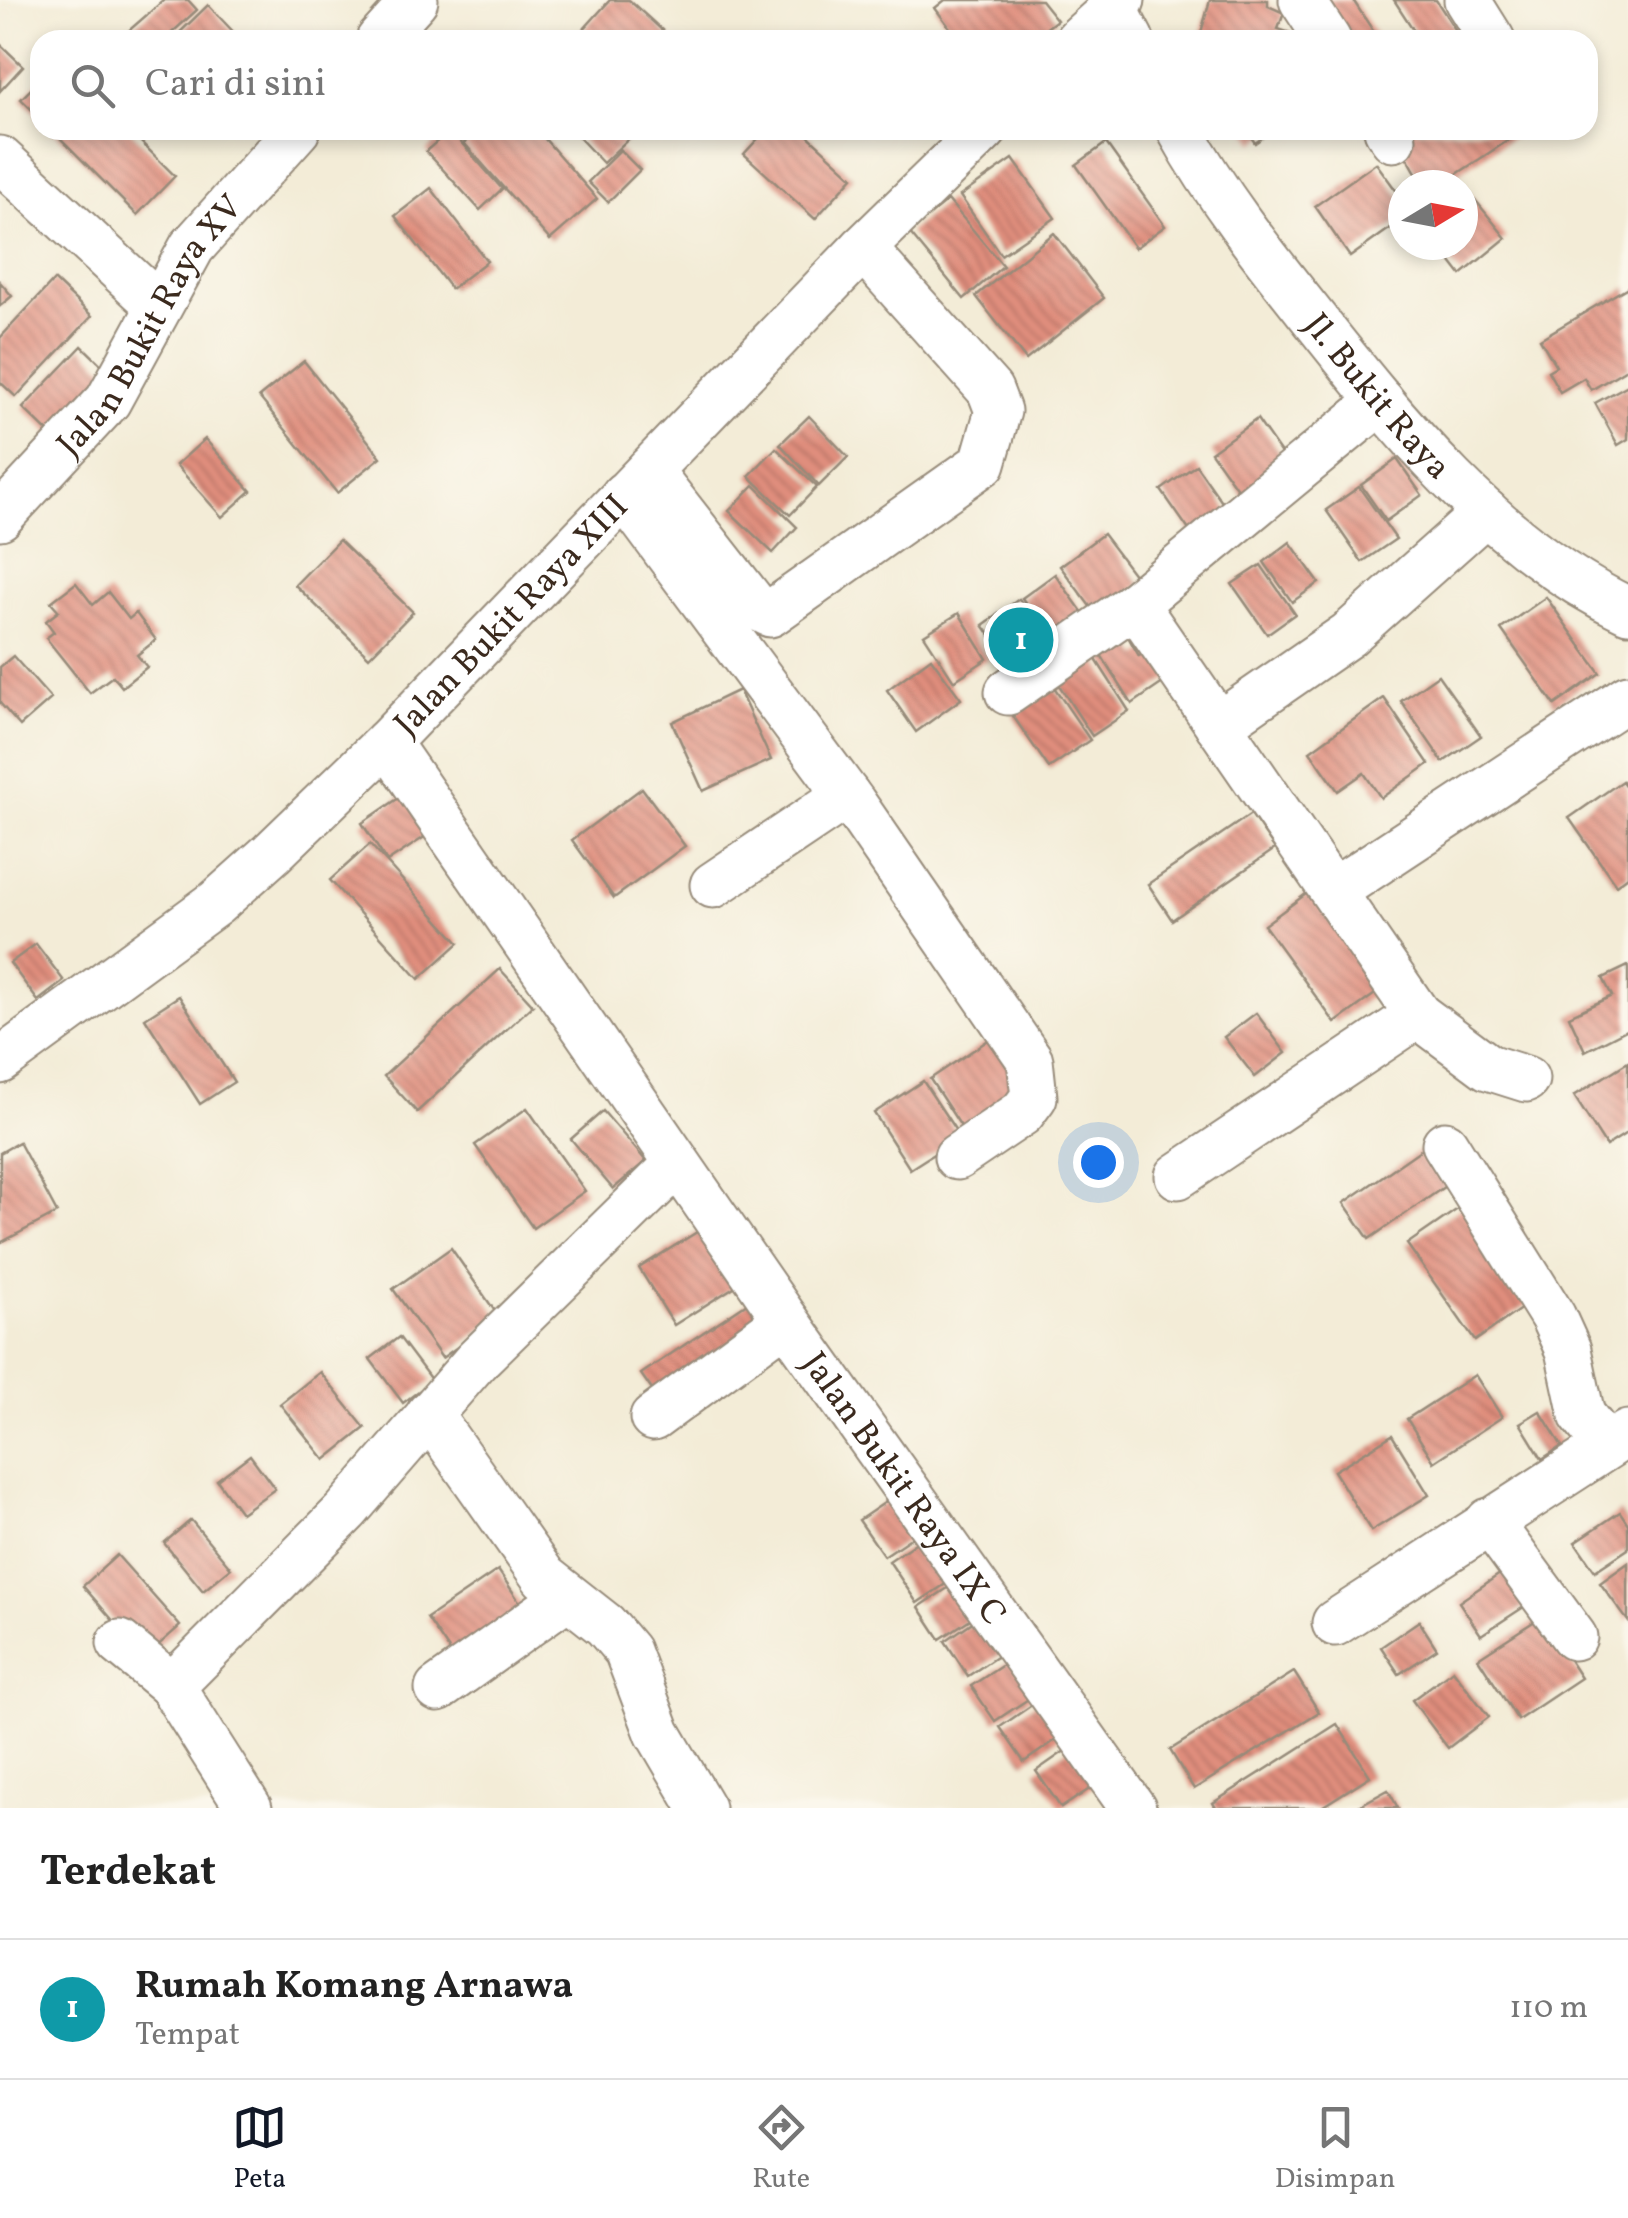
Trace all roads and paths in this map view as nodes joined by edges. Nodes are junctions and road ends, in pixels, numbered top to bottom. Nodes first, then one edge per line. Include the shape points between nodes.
1 (414, 0) edge
2 (1302, 0) edge
3 (1467, 0) edge
4 (1119, 11) edge
5 (387, 30) edge
6 (1092, 30) edge
7 (1322, 30) edge
8 (1486, 30) edge
9 (288, 140) edge
10 (974, 140) edge
11 (1186, 140) edge
12 (0, 158) edge
13 (862, 248) junction
14 (158, 304) junction
15 (1381, 401) junction
16 (636, 482) junction
17 (1486, 512) junction
18 (0, 517) edge
19 (1135, 604) junction
20 (1628, 610) edge
21 (1008, 692) dead end
22 (1628, 696) edge
23 (1218, 725) junction
24 (387, 742) junction
25 (847, 795) junction
26 (713, 884) dead end
27 (1334, 891) junction
28 (1418, 1015) junction
29 (0, 1062) edge
30 (1526, 1079) dead end
31 (1446, 1144) dead end
32 (957, 1157) dead end
33 (677, 1164) junction
34 (1178, 1176) dead end
35 (786, 1320) junction
36 (428, 1414) junction
37 (652, 1418) dead end
38 (1618, 1440) edge
39 (1490, 1521) junction
40 (565, 1598) junction
41 (1335, 1623) dead end
42 (1574, 1637) dead end
43 (120, 1644) dead end
44 (171, 1685) junction
45 (438, 1689) dead end
46 (249, 1808) edge
47 (702, 1808) edge
48 (1133, 1808) edge

1 - 5 street
2 - 7 street
3 - 8 street
4 - 6 street
9 - 14 street, Jalan Bukit Raya XV via 192,247
10 - 13 street, Jalan Bukit Raya XIII
11 - 15 street, Jl. Bukit Raya via 1212,187
12 - 14 street
13 - 16 street, Jalan Bukit Raya XIII
13 - 16 street via 990,390 998,411 983,463 770,614
14 - 18 street, Jalan Bukit Raya XV via 108,401
15 - 17 street, Jl. Bukit Raya
15 - 19 street
16 - 24 street, Jalan Bukit Raya XIII
16 - 25 street
17 - 20 street, Jl. Bukit Raya via 1582,588
17 - 23 street via 1348,635
19 - 21 street
19 - 23 street
22 - 27 street
23 - 27 street
24 - 29 street, Jalan Bukit Raya XIII via 216,902
24 - 33 street, Jalan Bukit Raya IX C
25 - 26 street
25 - 32 street via 1030,1060 1034,1097 1022,1113
27 - 28 street
28 - 30 street via 1488,1067
28 - 34 street
31 - 38 street via 1553,1317 1568,1350 1582,1415
33 - 35 street, Jalan Bukit Raya IX C
33 - 36 street
35 - 37 street
35 - 48 street, Jalan Bukit Raya IX C
36 - 40 street via 526,1554
36 - 44 street via 346,1512
38 - 39 street
39 - 41 street
39 - 42 street
40 - 45 street
40 - 47 street via 605,1625 627,1651 658,1732
43 - 44 street
44 - 46 street

